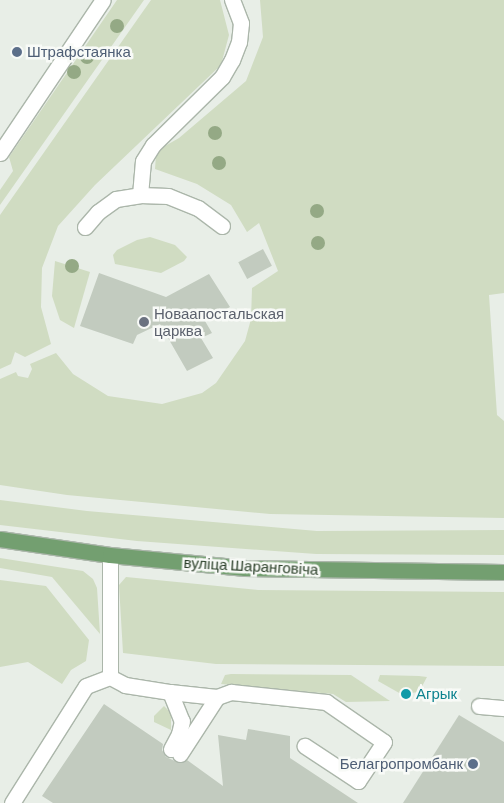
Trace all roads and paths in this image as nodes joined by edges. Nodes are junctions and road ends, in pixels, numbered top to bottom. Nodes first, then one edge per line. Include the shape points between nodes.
1 (103, 0) edge
2 (232, 0) edge
3 (0, 153) edge
4 (140, 195) junction
5 (222, 226) dead end
6 (85, 228) dead end
7 (0, 539) edge
8 (110, 555) junction
9 (504, 572) edge
10 (110, 677) junction
11 (170, 692) junction
12 (217, 697) junction
13 (479, 706) dead end
14 (504, 708) edge
15 (305, 746) dead end
16 (12, 803) edge

1 - 3 lane
2 - 4 lane via 241,23 239,42 232,60 222,77 153,145 143,161
4 - 5 lane via 168,196 198,208
4 - 6 lane via 116,199 98,212
7 - 8 main road, вуліца Шаранговіча
8 - 9 main road, вуліца Шаранговіча via 245,568
8 - 10 lane
10 - 11 lane via 125,685
10 - 16 lane via 86,686
11 - 12 lane
11 - 12 lane via 182,721 175,752
12 - 15 lane via 231,692 326,702 384,742 358,781
13 - 14 lane

